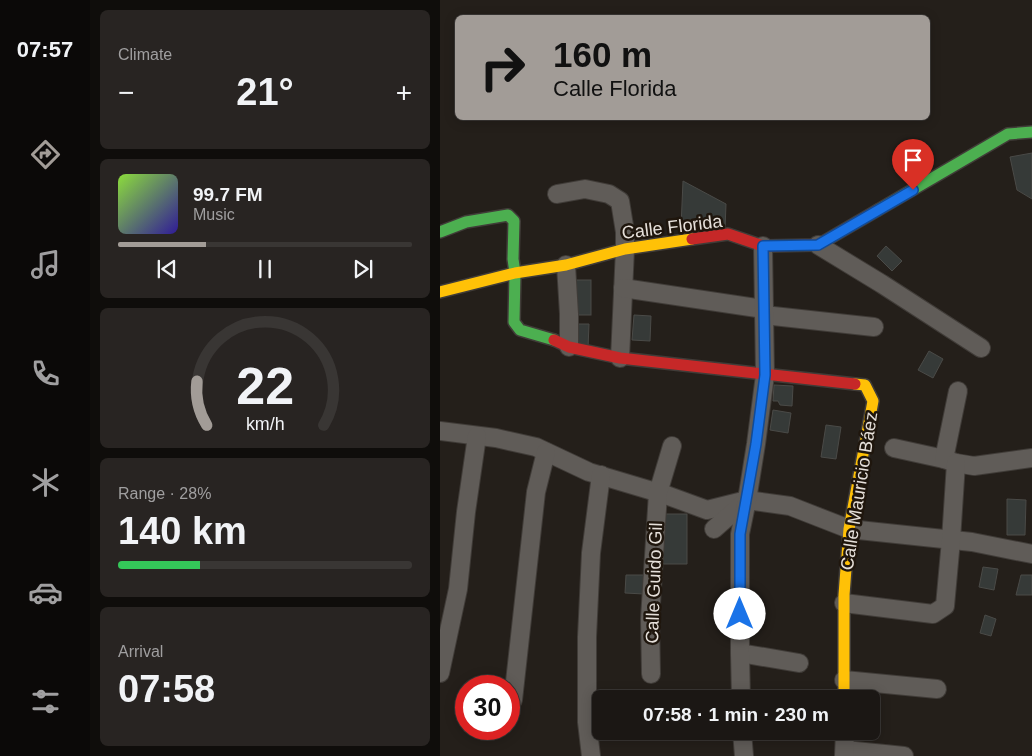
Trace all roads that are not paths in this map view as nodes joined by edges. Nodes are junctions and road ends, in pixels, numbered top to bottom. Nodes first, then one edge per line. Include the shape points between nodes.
1 (1032, 132) edge
2 (557, 194) dead end
3 (440, 232) edge
4 (818, 245) junction
5 (763, 246) junction
6 (625, 249) junction
7 (566, 265) junction
8 (515, 274) junction
9 (623, 288) junction
10 (440, 292) edge
11 (764, 312) junction
12 (874, 327) dead end
13 (569, 348) junction
14 (981, 348) dead end
15 (620, 358) junction
16 (765, 375) junction
17 (958, 391) dead end
18 (440, 431) edge
19 (477, 436) junction
20 (672, 446) dead end
21 (894, 448) dead end
22 (546, 452) junction
23 (1032, 458) edge
24 (950, 461) junction
25 (601, 476) junction
26 (658, 493) junction
27 (746, 500) junction
28 (714, 529) dead end
29 (849, 530) junction
30 (951, 540) junction
31 (1032, 554) edge
32 (844, 604) junction
33 (740, 654) junction
34 (799, 663) dead end
35 (440, 673) edge
36 (651, 674) dead end
37 (515, 675) edge
38 (844, 680) junction
39 (937, 689) dead end
40 (741, 690) edge
41 (844, 690) edge
42 (743, 740) edge
43 (845, 740) edge
44 (845, 753) edge
45 (591, 756) edge
46 (744, 756) edge
47 (904, 756) edge

1 - 4 street, Calle Florida via 1008,134
2 - 6 street via 586,189 609,194 620,201
3 - 8 street via 466,222 508,215 514,221
4 - 5 street, Calle Florida
4 - 14 street
5 - 6 street, Calle Florida via 728,234
5 - 11 street
6 - 7 street, Calle Florida
6 - 9 street
7 - 8 street, Calle Florida
7 - 13 street
8 - 10 street, Calle Florida
8 - 13 street via 514,322 520,330
9 - 11 street
9 - 15 street
11 - 12 street
11 - 16 street
13 - 15 street
15 - 16 street
16 - 27 street
16 - 29 street, Calle Mauricio Báez via 865,385 873,401
17 - 24 street
18 - 19 street
19 - 22 street via 536,447
19 - 35 street via 458,589
20 - 26 street, Calle Guido Gil
21 - 24 street
22 - 25 street
22 - 37 street via 536,492
23 - 24 street via 974,466
24 - 30 street
25 - 26 street
25 - 45 street via 591,553 587,637 587,722
26 - 27 street via 707,510
26 - 36 street, Calle Guido Gil via 650,620
27 - 28 street
27 - 29 street via 790,506
27 - 33 street via 740,534
29 - 30 street
29 - 32 street, Calle Mauricio Báez
30 - 31 street
30 - 32 street via 945,606 933,614
32 - 38 street, Calle Mauricio Báez
33 - 34 street
33 - 40 street
38 - 39 street
38 - 41 street, Calle Mauricio Báez
42 - 46 street
43 - 44 street
44 - 47 street

